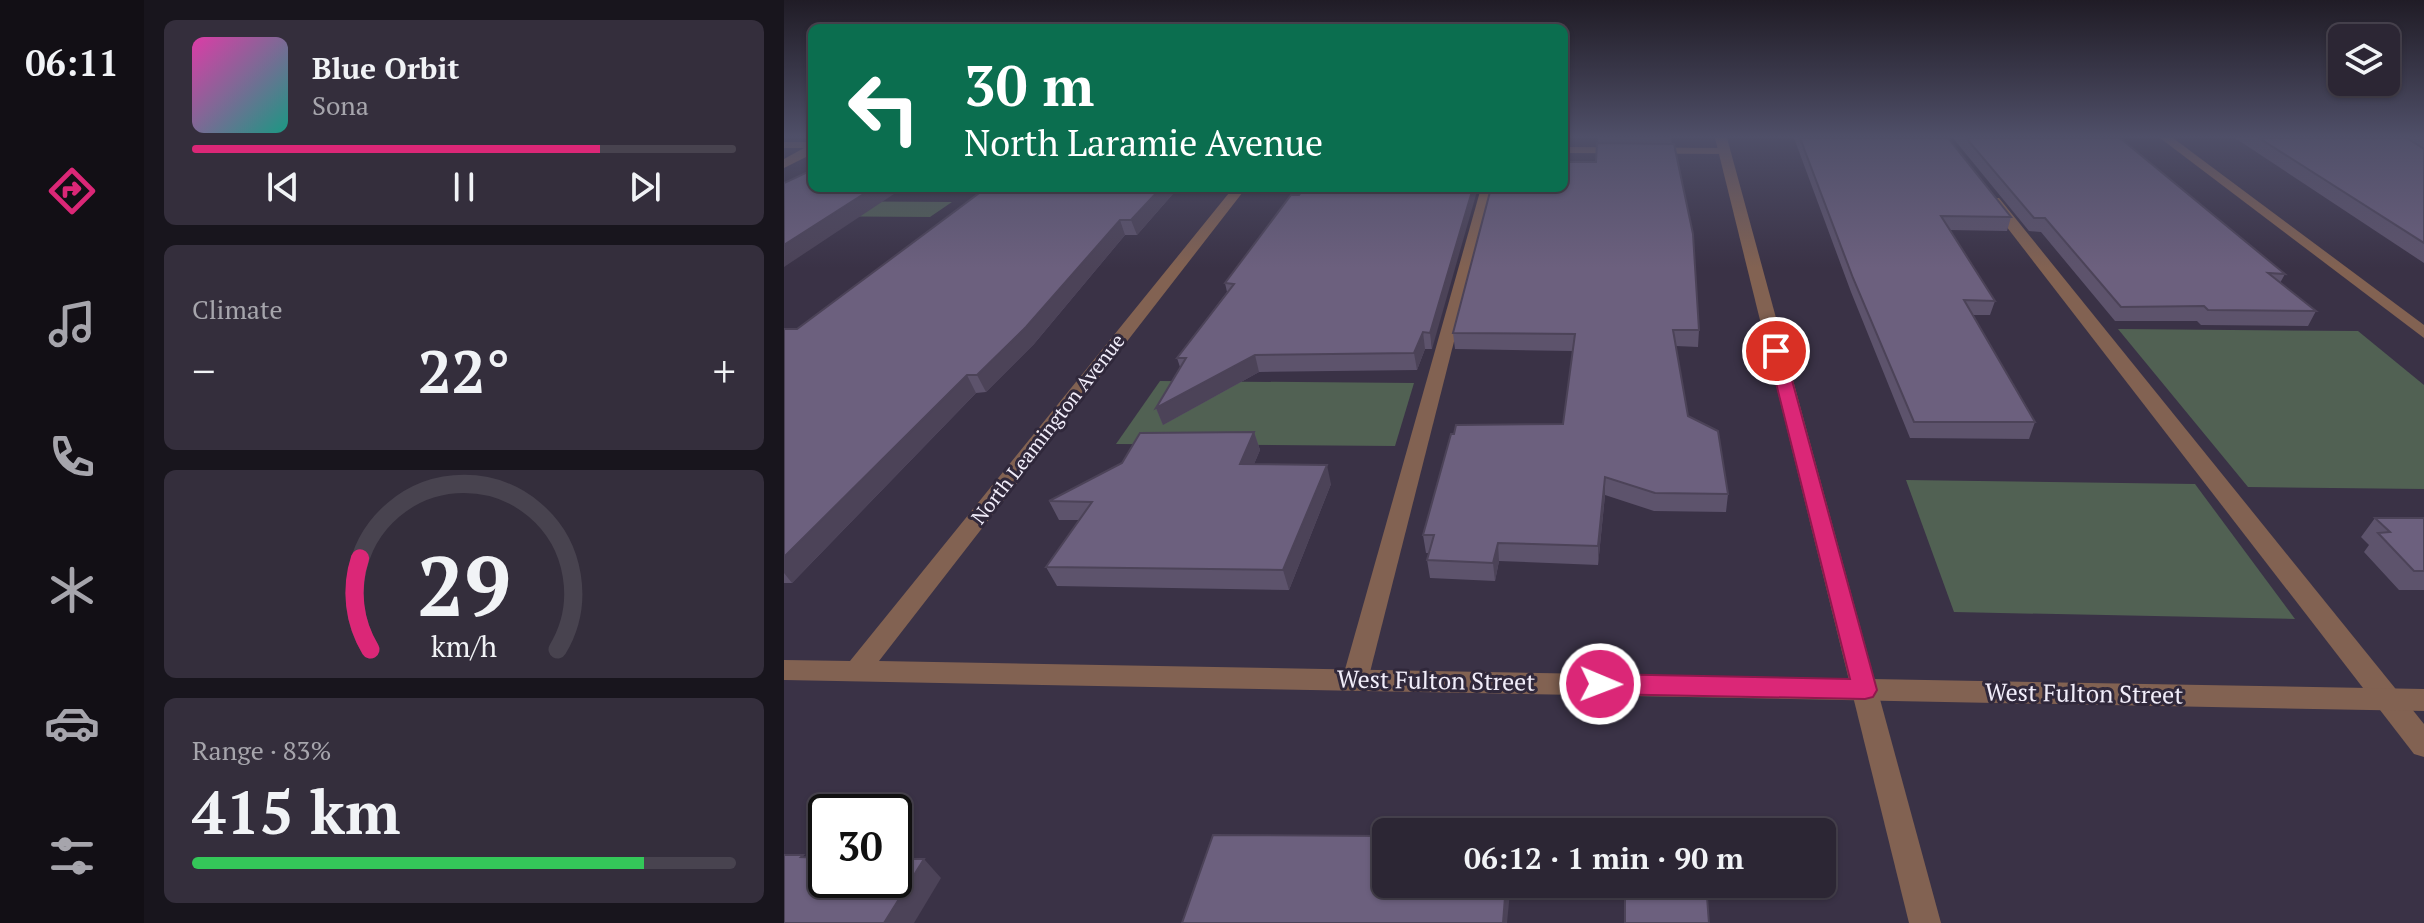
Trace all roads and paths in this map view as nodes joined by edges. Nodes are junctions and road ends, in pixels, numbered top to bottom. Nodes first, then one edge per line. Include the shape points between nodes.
1 (1731, 181) edge
2 (2222, 181) edge
3 (1983, 188) edge
4 (1237, 192) edge
5 (1486, 192) edge
6 (2424, 333) edge
7 (784, 670) edge
8 (857, 671) junction
9 (1355, 680) junction
10 (1865, 690) junction
11 (2387, 699) junction
12 (2424, 700) edge
13 (2424, 745) edge
14 (1925, 923) edge

1 - 10 street
2 - 6 street
3 - 11 street
4 - 8 street, North Leamington Avenue
5 - 9 street
7 - 8 street, West Fulton Street
8 - 9 street, West Fulton Street
9 - 10 street, West Fulton Street
10 - 11 street, West Fulton Street
10 - 14 street
11 - 12 street, West Fulton Street
11 - 13 street

